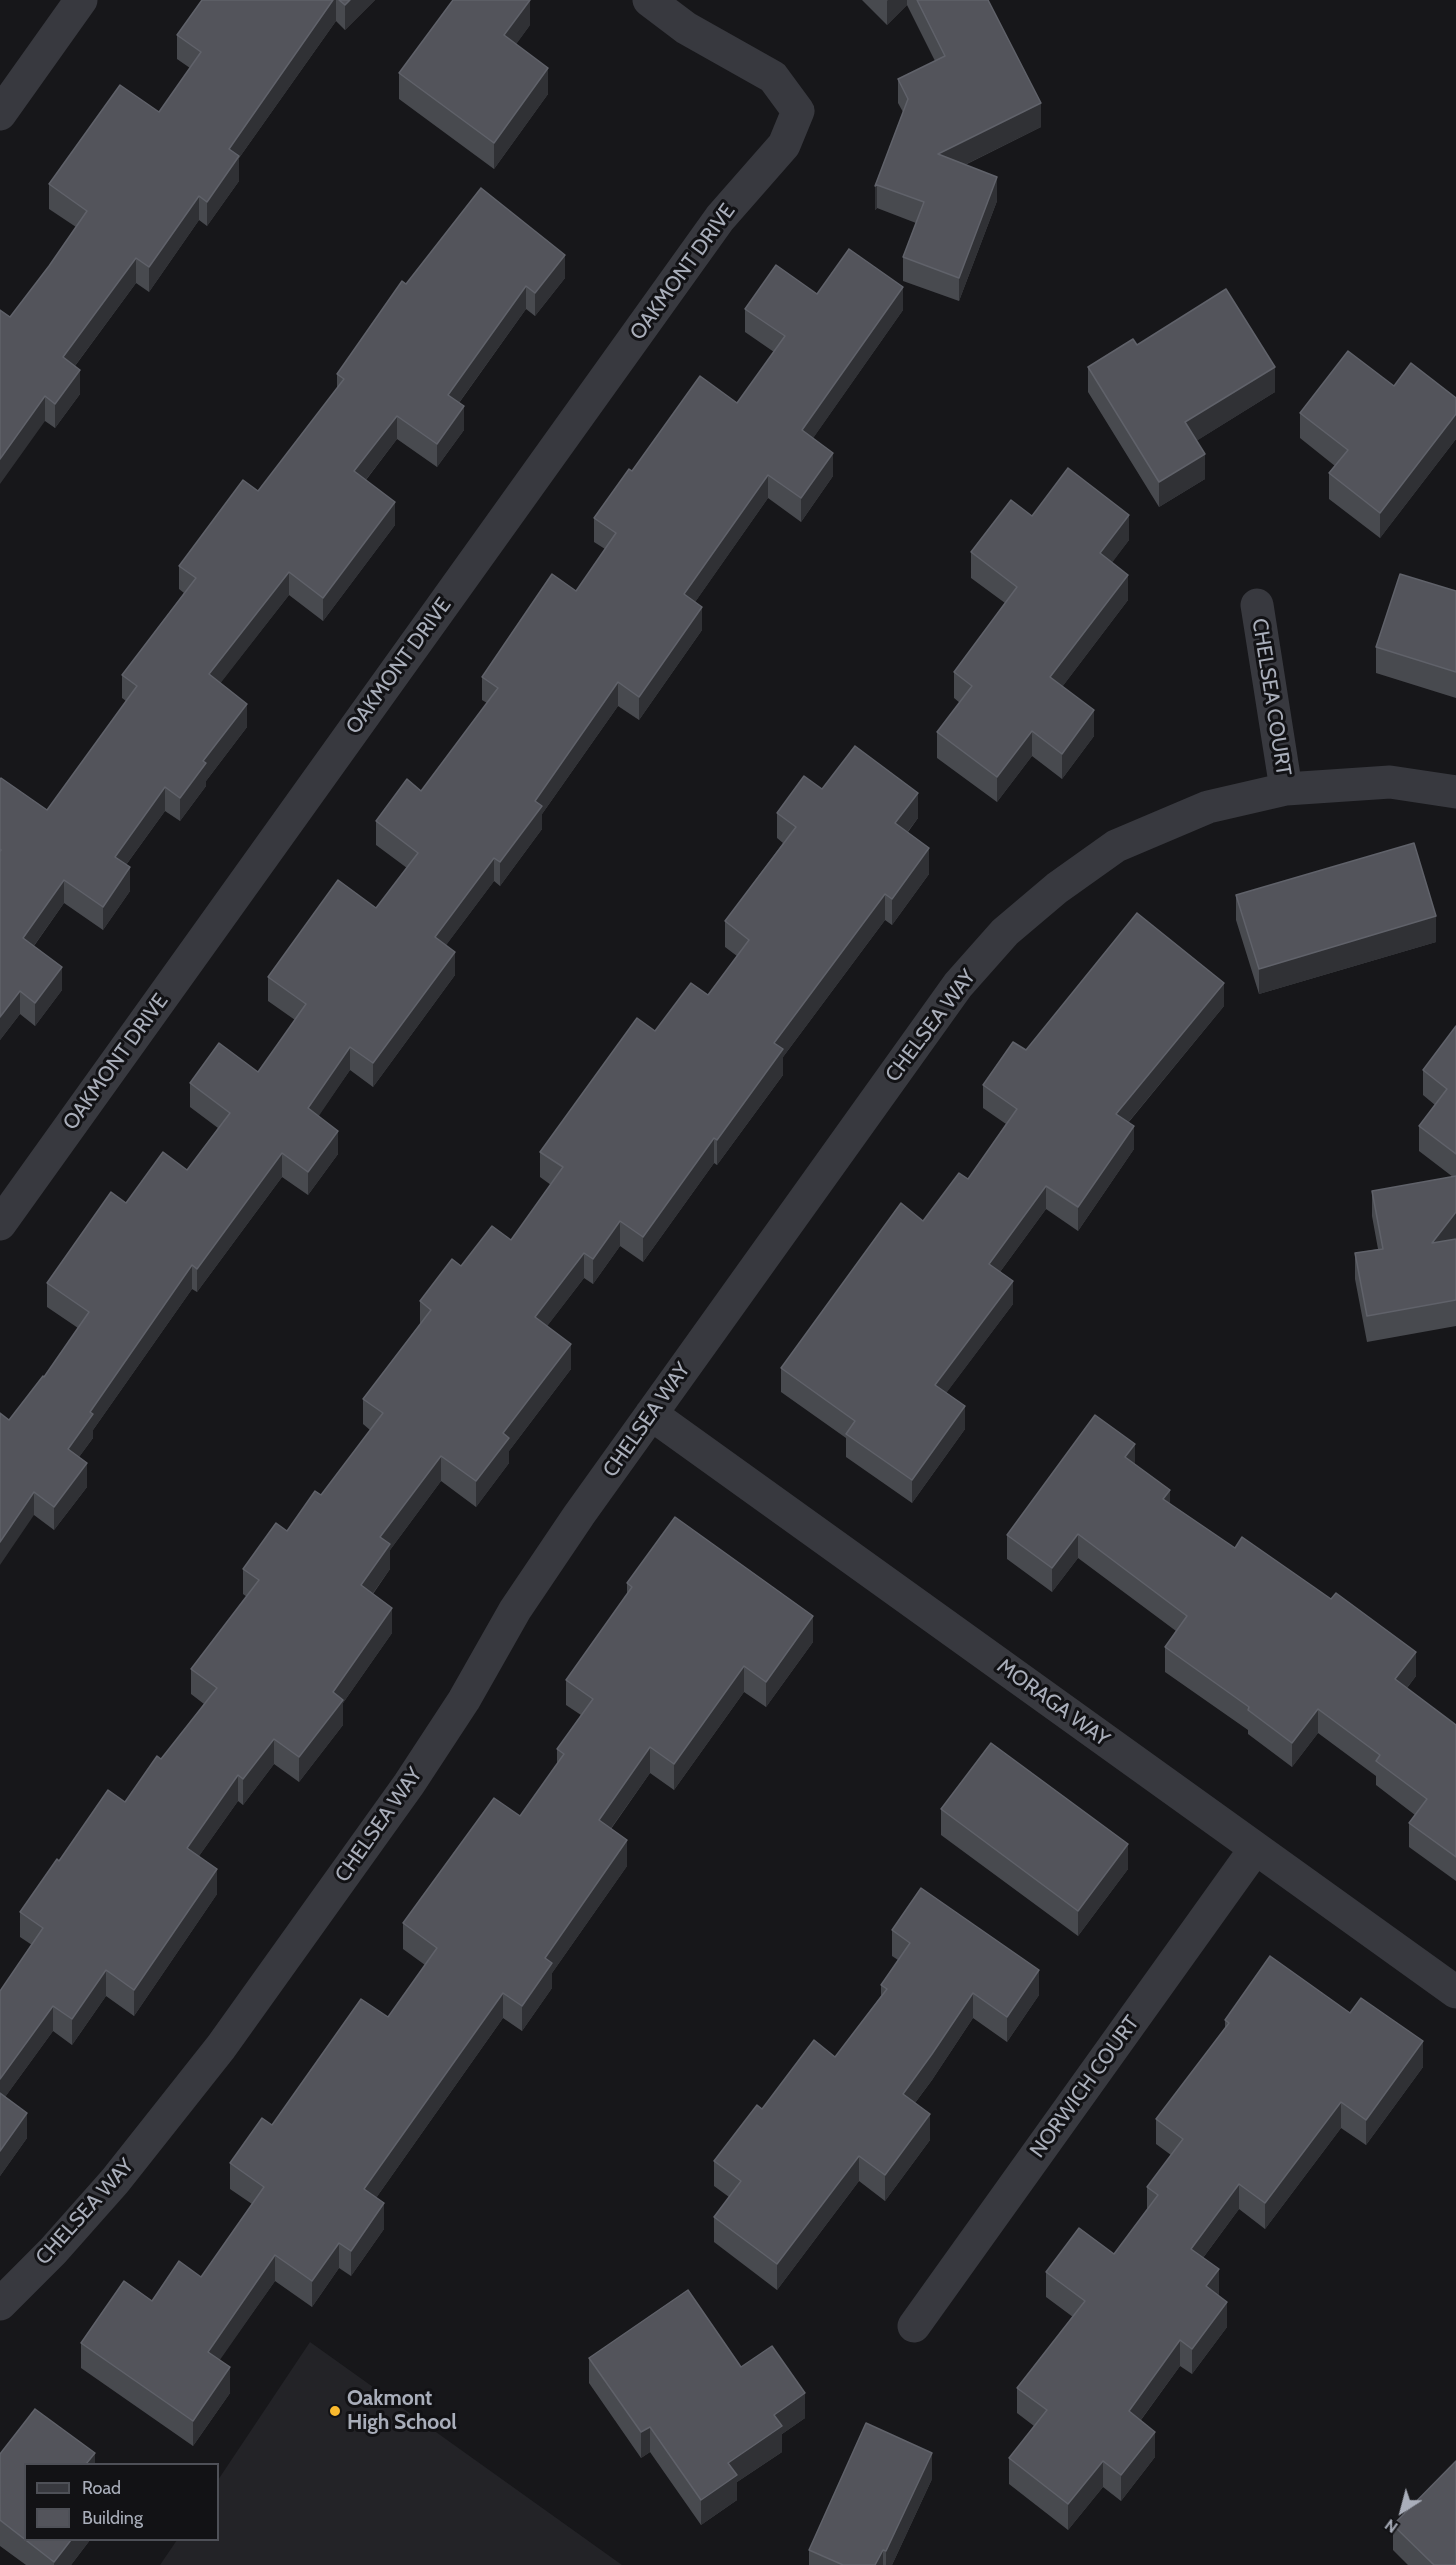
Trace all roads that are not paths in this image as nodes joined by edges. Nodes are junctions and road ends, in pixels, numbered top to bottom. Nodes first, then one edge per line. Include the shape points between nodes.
1 (81, 0) edge
2 (649, 0) edge
3 (0, 114) edge
4 (1257, 606) dead end
5 (1286, 789) junction
6 (1456, 792) edge
7 (0, 1224) edge
8 (651, 1414) junction
9 (1255, 1849) junction
10 (1456, 1992) edge
11 (0, 2304) edge
12 (914, 2326) dead end

1 - 3 street
2 - 7 street, OAKMONT DRIVE via 686,28 773,77 798,111 784,145 720,218
4 - 5 street, CHELSEA COURT
5 - 6 street, CHELSEA WAY via 1390,782
5 - 8 street, CHELSEA WAY via 1208,807 1116,846 1005,932 958,985
8 - 9 street, MORAGA WAY
8 - 11 street, CHELSEA WAY via 515,1610 464,1700 409,1784 220,2047 115,2181
9 - 10 street, MORAGA WAY
9 - 12 street, NORWICH COURT

